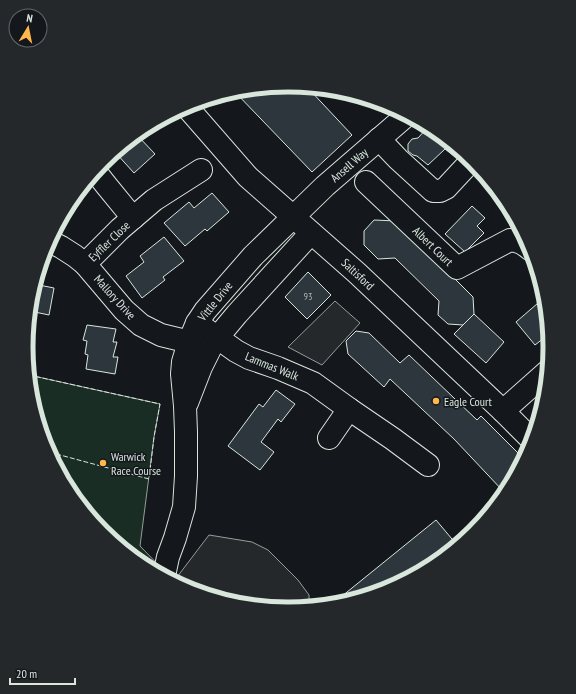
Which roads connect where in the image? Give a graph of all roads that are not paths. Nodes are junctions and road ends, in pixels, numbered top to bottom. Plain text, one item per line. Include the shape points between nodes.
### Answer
1 (190, 111) edge
2 (403, 119) edge
3 (379, 139) junction
4 (467, 166) edge
5 (201, 170) dead end
6 (100, 178) edge
7 (366, 182) dead end
8 (293, 217) junction
9 (133, 218) junction
10 (311, 233) junction
11 (521, 242) edge
12 (54, 244) edge
13 (85, 264) junction
14 (193, 332) junction
15 (214, 342) junction
16 (541, 377) edge
17 (185, 406) junction
18 (348, 409) junction
19 (503, 411) junction
20 (527, 435) edge
21 (329, 438) dead end
22 (428, 465) dead end
23 (166, 567) edge

1 - 8 street, Saltisford via 248,177
2 - 3 street, Ansell Way
3 - 4 street via 433,191 446,188
3 - 8 street, Ansell Way
5 - 9 street, Eyffler Close via 154,200
6 - 9 street, Eyffler Close
7 - 11 street, Albert Court via 457,268 510,240
8 - 10 street, Saltisford
8 - 14 street, Vittle Drive via 253,256 205,311
9 - 13 street, Eyffler Close
10 - 15 street, Vittle Drive
10 - 19 street, Saltisford
12 - 13 street, Mallory Drive
13 - 14 street, Mallory Drive via 124,310 142,326 161,335
14 - 15 street, Mallory Drive
14 - 17 street, Vittle Drive via 183,362
15 - 17 street, Vittle Drive
15 - 18 street, Lammas Walk via 313,383
16 - 19 street
17 - 23 street, Vittle Drive via 184,507
18 - 21 street
18 - 22 street, Lammas Walk
19 - 20 street, Saltisford

